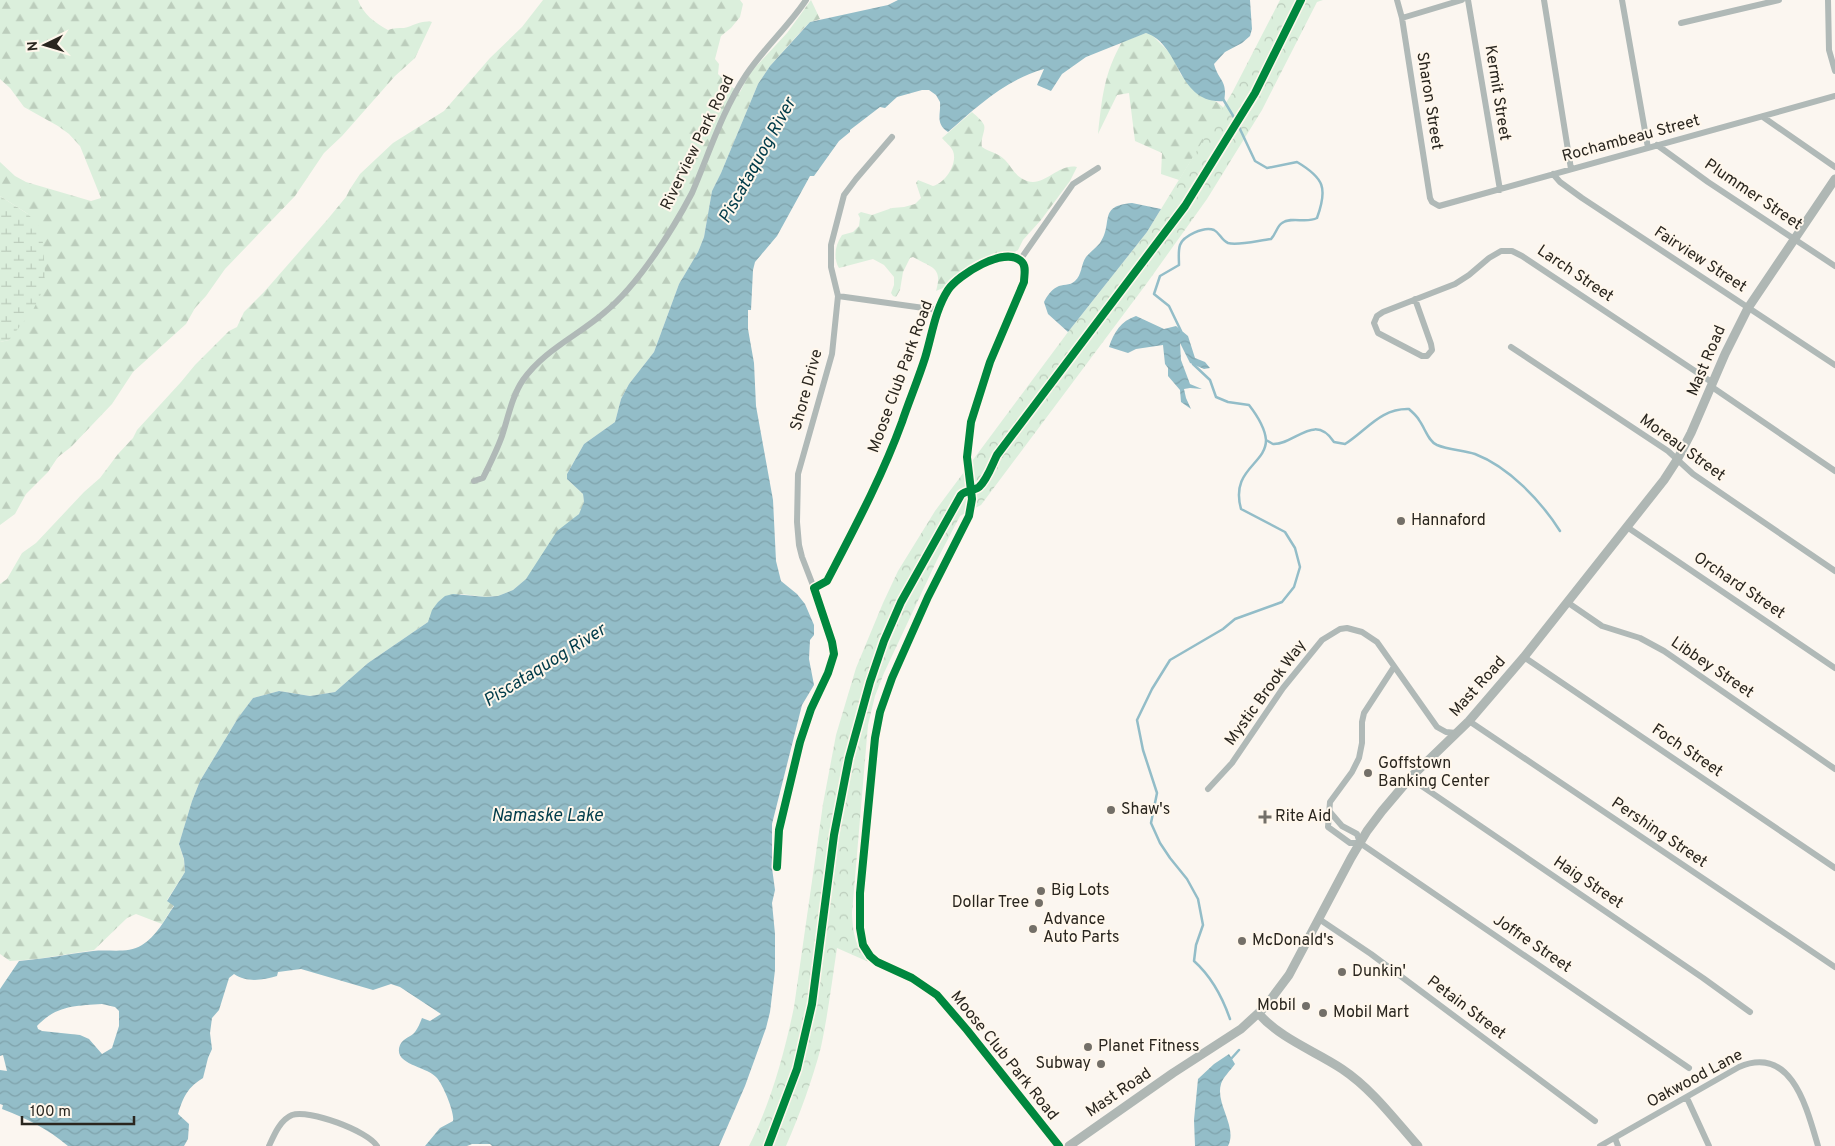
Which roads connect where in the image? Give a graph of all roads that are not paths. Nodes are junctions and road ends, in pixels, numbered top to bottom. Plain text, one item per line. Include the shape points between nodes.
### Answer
1 (806, 0) edge
2 (1398, 0) edge
3 (1462, 0) edge
4 (1468, 0) edge
5 (1544, 0) edge
6 (1622, 0) edge
7 (1779, 0) edge
8 (1828, 0) edge
9 (1402, 18) junction
10 (1681, 24) dead end
11 (1835, 71) edge
12 (1835, 96) edge
13 (1763, 117) junction
14 (892, 137) dead end
15 (1657, 145) junction
16 (1648, 148) junction
17 (1835, 167) edge
18 (1098, 168) dead end
19 (1571, 169) junction
20 (1553, 174) junction
21 (1835, 179) edge
22 (1500, 190) junction
23 (1435, 205) joint
24 (1793, 239) junction
25 (1020, 260) junction
26 (1835, 266) edge
27 (838, 296) junction
28 (1415, 299) junction
29 (1748, 308) junction
30 (938, 310) junction
31 (1511, 348) dead end
32 (1835, 364) edge
33 (1713, 385) junction
34 (1677, 460) junction
35 (1835, 471) edge
36 (474, 481) dead end
37 (1627, 526) junction
38 (1835, 571) edge
39 (814, 588) junction
40 (1567, 602) junction
41 (1524, 657) junction
42 (1394, 667) junction
43 (1835, 668) edge
44 (1469, 721) junction
45 (1456, 733) junction
46 (1835, 769) edge
47 (1410, 778) junction
48 (1208, 789) dead end
49 (1330, 812) junction
50 (1360, 843) junction
51 (777, 867) dead end
52 (1835, 868) edge
53 (1319, 919) junction
54 (1835, 967) edge
55 (1750, 1012) dead end
56 (1259, 1014) junction
57 (1689, 1068) dead end
58 (1687, 1098) junction
59 (1594, 1121) dead end
60 (1615, 1138) junction
61 (269, 1146) edge
62 (377, 1146) edge
63 (1059, 1146) edge
64 (1069, 1146) edge
65 (1418, 1146) edge
66 (1600, 1146) edge
67 (1618, 1146) edge
68 (1709, 1146) edge
69 (1818, 1146) edge

1 - 36 street, Riverview Park Road via 737,89 684,209 645,267 604,313 541,360 523,380 484,478
2 - 9 street, Sharon Street
3 - 9 street
4 - 22 street, Kermit Street
5 - 19 street
6 - 16 street
7 - 10 street
8 - 11 street via 1829,50
9 - 23 street, Sharon Street via 1430,198
12 - 13 street, Rochambeau Street
13 - 15 street, Rochambeau Street
13 - 17 street
14 - 27 street via 849,188 842,203 830,254
15 - 16 street, Rochambeau Street
15 - 24 street, Plummer Street
16 - 19 street, Rochambeau Street
18 - 25 street via 1074,184
19 - 20 street, Rochambeau Street
20 - 22 street, Rochambeau Street
20 - 29 street, Fairview Street via 1582,198
21 - 24 main road, Mast Road
22 - 23 street, Rochambeau Street via 1442,206
24 - 26 street, Plummer Street
24 - 29 main road, Mast Road
25 - 30 street, Moose Club Park Road via 1003,258 972,269 952,285
25 - 63 street, Moose Club Park Road via 1025,268 1024,282 990,362 971,422 967,457 972,499 968,516 928,597 880,712 860,894 860,928 870,956 938,996
27 - 30 street
27 - 39 street, Shore Drive via 829,370 798,474 799,545
28 - 28 street, Larch Street via 1379,314 1375,327 1381,335 1427,356 1432,350 1431,344
28 - 33 street, Larch Street via 1460,281 1495,254 1512,251
29 - 32 street, Fairview Street
29 - 33 main road, Mast Road
30 - 39 street, Moose Club Park Road via 888,459 827,581
31 - 34 street, Moreau Street
33 - 34 main road, Mast Road
33 - 35 street, Larch Street
34 - 37 main road, Mast Road
34 - 38 street, Moreau Street
37 - 40 main road, Mast Road
37 - 43 street, Orchard Street
39 - 51 street via 834,654 800,742 779,830
40 - 41 main road, Mast Road
40 - 46 street, Libbey Street via 1602,626 1657,647
41 - 44 main road, Mast Road
41 - 52 street, Foch Street
42 - 45 street, Mystic Brook Way via 1437,727
42 - 48 street, Mystic Brook Way via 1377,642 1362,632 1347,628 1327,635 1283,688 1232,763
42 - 49 street via 1364,712 1359,758 1330,802
44 - 45 main road, Mast Road
44 - 54 street, Pershing Street
45 - 47 main road, Mast Road
47 - 50 main road, Mast Road
47 - 55 street, Haig Street
49 - 50 street via 1342,826 1357,834
49 - 50 street via 1328,827 1350,843
50 - 53 main road, Mast Road
50 - 57 street, Joffre Street
53 - 56 main road, Mast Road via 1289,975
53 - 59 street, Petain Street
56 - 64 main road, Mast Road
56 - 65 main road via 1272,1027 1364,1086
58 - 60 street, Oakwood Lane
58 - 68 street
58 - 69 street, Oakwood Lane via 1747,1064 1756,1062 1773,1066 1788,1075 1798,1090
60 - 66 street, Oakwood Lane
60 - 67 street
61 - 62 street via 280,1125 296,1114 316,1117 356,1131 372,1139

